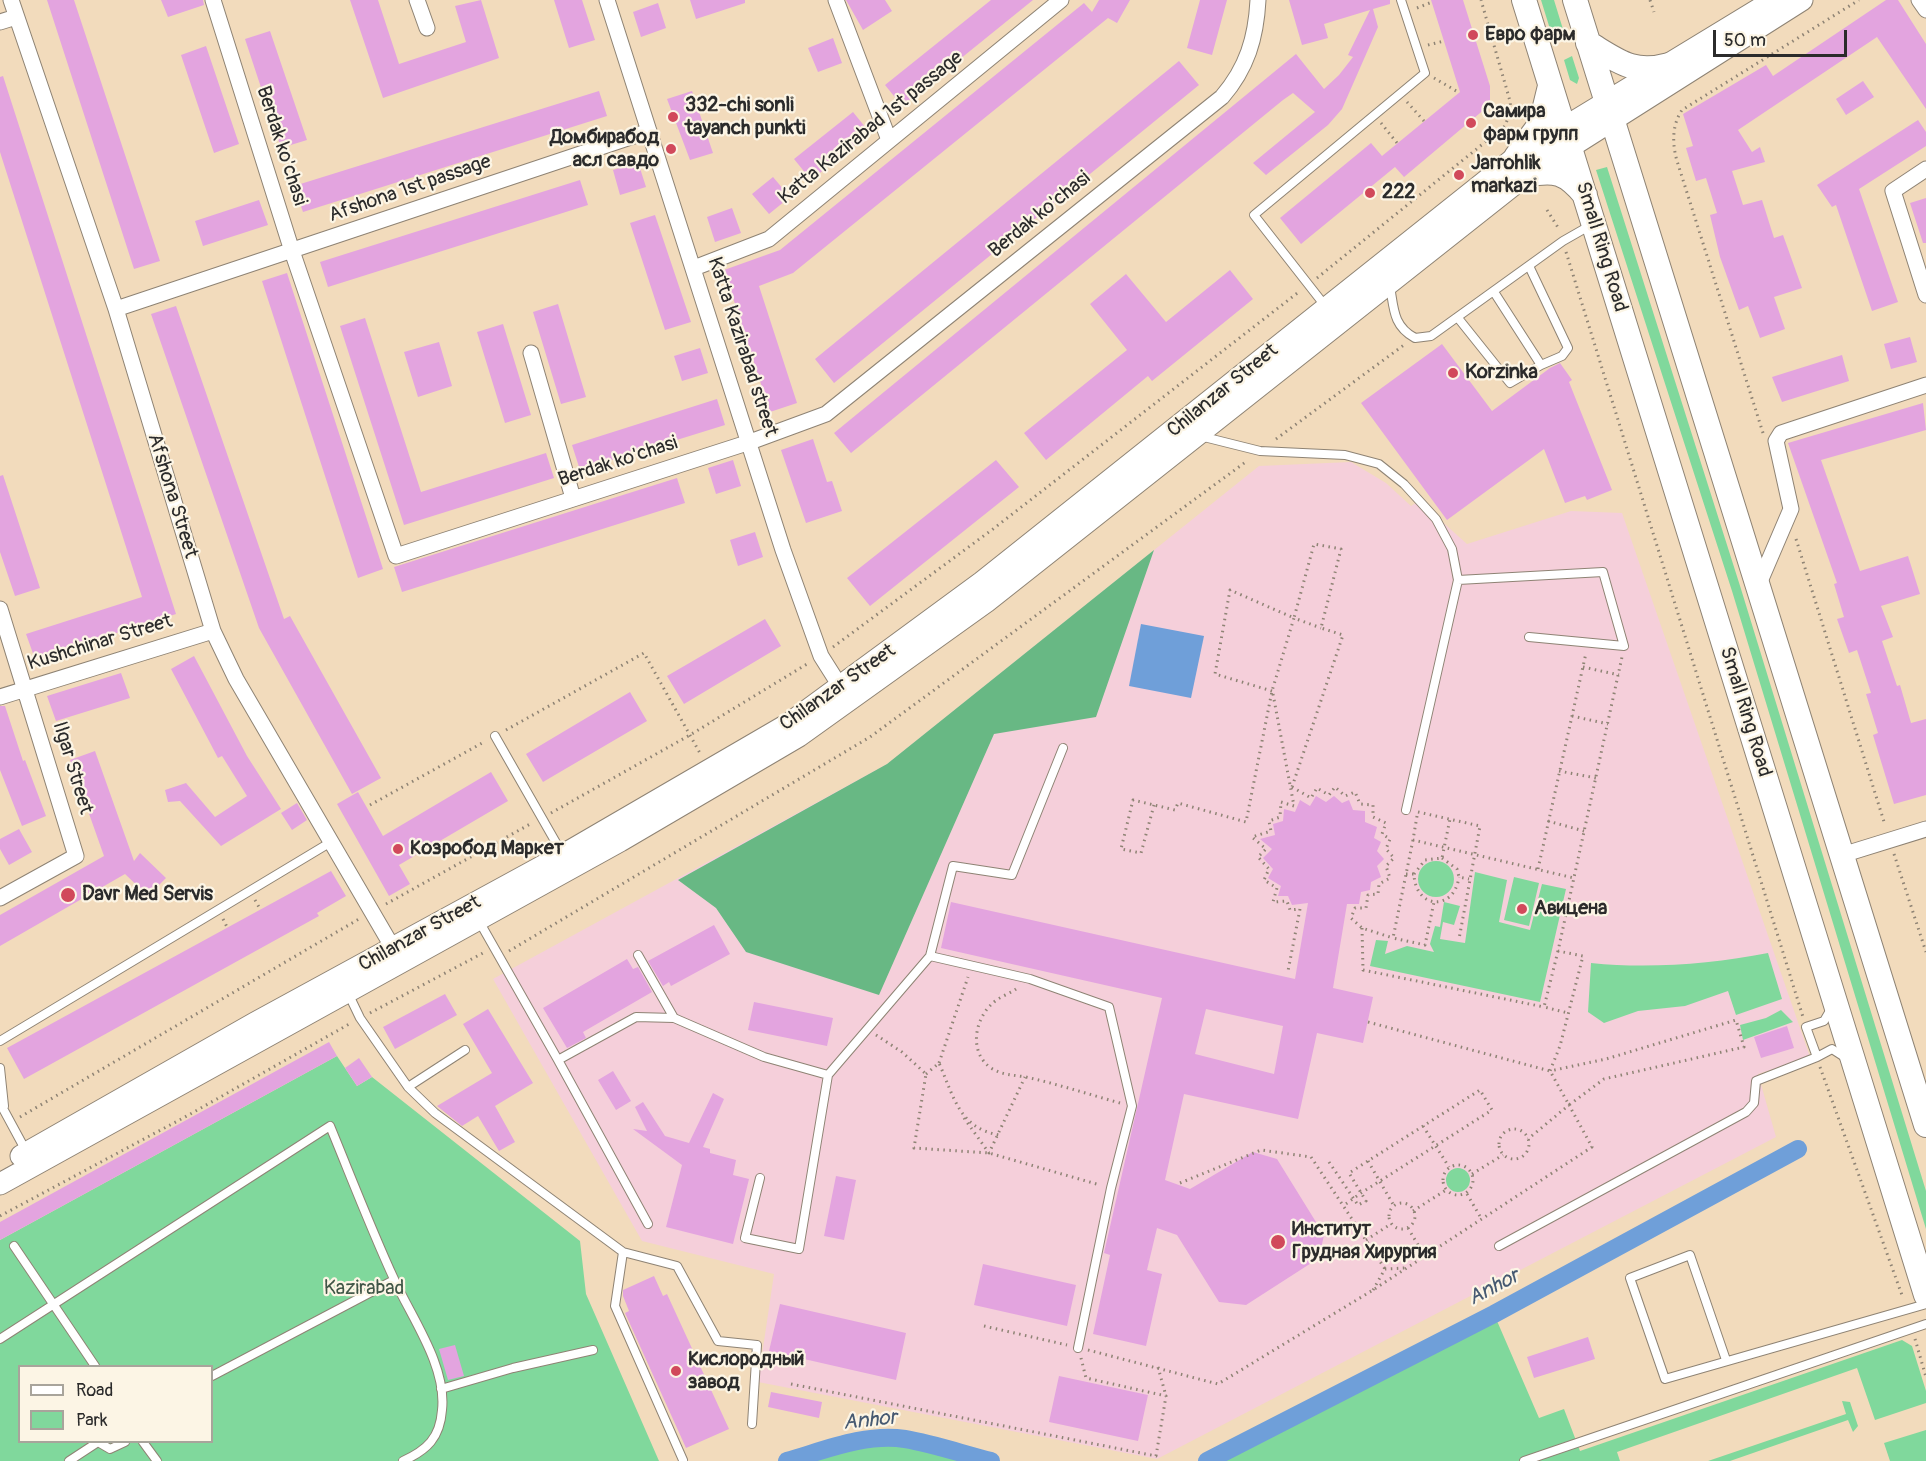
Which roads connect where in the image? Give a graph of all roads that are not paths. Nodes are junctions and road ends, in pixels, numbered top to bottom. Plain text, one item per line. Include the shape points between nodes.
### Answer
1 (10, 0) edge
2 (213, 0) edge
3 (417, 0) edge
4 (607, 0) edge
5 (836, 0) edge
6 (1062, 0) edge
7 (1258, 0) edge
8 (1401, 0) edge
9 (1524, 0) edge
10 (1575, 0) edge
11 (1774, 0) edge
12 (1802, 0) edge
13 (1919, 0) edge
14 (1926, 10) edge
15 (16, 17) junction
16 (0, 22) edge
17 (427, 28) dead end
18 (1588, 42) junction
19 (1669, 65) junction
20 (1550, 83) junction
21 (1610, 111) junction
22 (649, 131) junction
23 (1567, 138) junction
24 (889, 140) junction
25 (1521, 166) junction
26 (1926, 169) edge
27 (1585, 195) junction
28 (1594, 224) junction
29 (292, 251) junction
30 (1529, 266) junction
31 (694, 268) junction
32 (1389, 284) junction
33 (1494, 292) junction
34 (1926, 295) edge
35 (1327, 308) junction
36 (116, 309) junction
37 (1458, 318) junction
38 (531, 353) dead end
39 (1541, 365) junction
40 (1926, 385) edge
41 (1198, 435) junction
42 (750, 442) junction
43 (573, 498) junction
44 (1458, 580) junction
45 (1758, 586) junction
46 (0, 609) edge
47 (213, 630) junction
48 (1529, 637) dead end
49 (26, 688) junction
50 (845, 694) junction
51 (0, 696) edge
52 (495, 736) road end
53 (1063, 748) dead end
54 (1406, 810) dead end
55 (1926, 829) edge
56 (331, 842) junction
57 (563, 855) junction
58 (1842, 855) junction
59 (0, 898) edge
60 (478, 920) junction
61 (397, 955) junction
62 (638, 955) dead end
63 (930, 956) junction
64 (348, 991) junction
65 (1835, 1003) junction
66 (674, 1018) junction
67 (0, 1041) edge
68 (465, 1050) dead end
69 (1816, 1057) junction
70 (558, 1060) junction
71 (1854, 1064) junction
72 (0, 1068) edge
73 (828, 1075) junction
74 (408, 1088) junction
75 (2, 1106) edge
76 (1926, 1125) edge
77 (31, 1160) junction
78 (0, 1168) edge
79 (760, 1179) dead end
80 (0, 1184) edge
81 (648, 1224) dead end
82 (14, 1246) dead end
83 (1499, 1246) dead end
84 (623, 1252) junction
85 (394, 1280) junction
86 (1926, 1295) edge
87 (53, 1304) junction
88 (1926, 1304) edge
89 (1926, 1324) edge
90 (0, 1339) edge
91 (1078, 1348) road end
92 (593, 1350) dead end
93 (1726, 1360) junction
94 (94, 1365) edge
95 (213, 1375) edge
96 (441, 1389) junction
97 (752, 1424) dead end
98 (96, 1443) edge
99 (100, 1443) edge
100 (124, 1443) edge
101 (144, 1443) edge
102 (683, 1460) edge
103 (69, 1461) edge
104 (158, 1461) edge
105 (403, 1461) edge
106 (1524, 1461) edge

1 - 15 street, Afshona Street
2 - 29 street, Berdak ko'chasi
3 - 17 street
4 - 22 street, Katta Kazirabad street
5 - 24 street
6 - 24 street, Katta Kazirabad 1st passage
7 - 42 street, Berdak ko'chasi via 1247,61 1222,97 826,414
8 - 35 lane via 1425,73 1254,215
9 - 20 highway
10 - 18 highway
11 - 19 main road
12 - 21 main road via 1715,55
13 - 14 street
15 - 16 street
15 - 36 street, Afshona Street
18 - 19 highway via 1634,68
18 - 21 highway
19 - 21 main road
20 - 23 highway, Small Ring Road
20 - 25 highway via 1541,123
21 - 23 main road, Chilanzar Street
21 - 45 highway
22 - 29 street, Afshona 1st passage
22 - 31 street, Katta Kazirabad street
23 - 25 main road, Chilanzar Street
23 - 27 highway, Small Ring Road
24 - 31 street, Katta Kazirabad 1st passage via 769,238
25 - 27 highway via 1562,174
25 - 32 main road, Chilanzar Street
25 - 35 main road, Chilanzar Street
26 - 34 street via 1893,191
27 - 28 highway, Small Ring Road
28 - 30 lane
28 - 65 highway, Small Ring Road
29 - 36 street, Afshona 1st passage
29 - 43 street, Berdak ko'chasi via 396,556
30 - 33 lane
30 - 39 lane via 1568,348 1562,356
31 - 42 street, Katta Kazirabad street
32 - 37 lane via 1396,322 1414,338 1431,336
32 - 41 main road, Chilanzar Street
33 - 37 lane
33 - 39 lane
35 - 50 main road, Chilanzar Street
36 - 47 street, Afshona Street
37 - 39 lane via 1507,382 1515,382
38 - 43 street
40 - 45 street via 1780,433 1776,441 1791,509
41 - 44 lane via 1260,451 1346,455 1379,464 1436,519 1452,549
41 - 50 main road, Chilanzar Street via 986,602
42 - 43 street, Berdak ko'chasi
42 - 50 street, Katta Kazirabad street via 820,656
44 - 48 lane via 1603,572 1624,646
44 - 54 lane
45 - 58 highway
46 - 49 street, Ilgar Street
47 - 49 street, Kushchinar Street
47 - 56 street, Afshona Street via 236,679
49 - 51 street, Kushchinar Street
49 - 59 street, Ilgar Street via 76,856
50 - 57 main road, Chilanzar Street
50 - 60 main road, Chilanzar Street via 799,736
52 - 57 lane
53 - 63 lane via 1012,875 953,866
55 - 58 street
56 - 61 street, Afshona Street
56 - 67 lane
57 - 61 main road, Chilanzar Street
58 - 76 highway
60 - 61 main road, Chilanzar Street
60 - 70 lane
61 - 64 main road, Chilanzar Street
61 - 77 main road, Chilanzar Street
62 - 66 lane
63 - 73 lane
63 - 91 lane via 1030,979 1109,1007 1132,1106
64 - 74 lane via 360,1018
64 - 77 main road, Chilanzar Street
65 - 69 lane via 1824,1021 1806,1027
65 - 71 highway, Small Ring Road
66 - 70 lane via 636,1017
66 - 73 lane via 764,1057
68 - 74 lane
69 - 71 lane via 1832,1048
69 - 83 lane via 1756,1081 1754,1103 1746,1112
70 - 81 lane
71 - 86 highway, Small Ring Road
72 - 75 lane
73 - 79 lane via 799,1249 745,1238
74 - 84 lane via 435,1113
75 - 77 lane
77 - 78 main road, Chilanzar Street
77 - 80 main road, Chilanzar Street
82 - 87 lane
84 - 97 lane via 677,1266 718,1341 757,1345
84 - 102 lane via 615,1306
85 - 87 lane via 330,1126
85 - 95 lane
85 - 96 lane via 428,1342
87 - 90 lane
87 - 94 lane
88 - 93 lane
89 - 106 lane
92 - 96 lane
93 - 93 lane via 1690,1255 1630,1278 1665,1379
96 - 105 lane via 442,1409 434,1439 426,1449
98 - 103 lane
99 - 100 lane via 110,1449
101 - 104 lane

